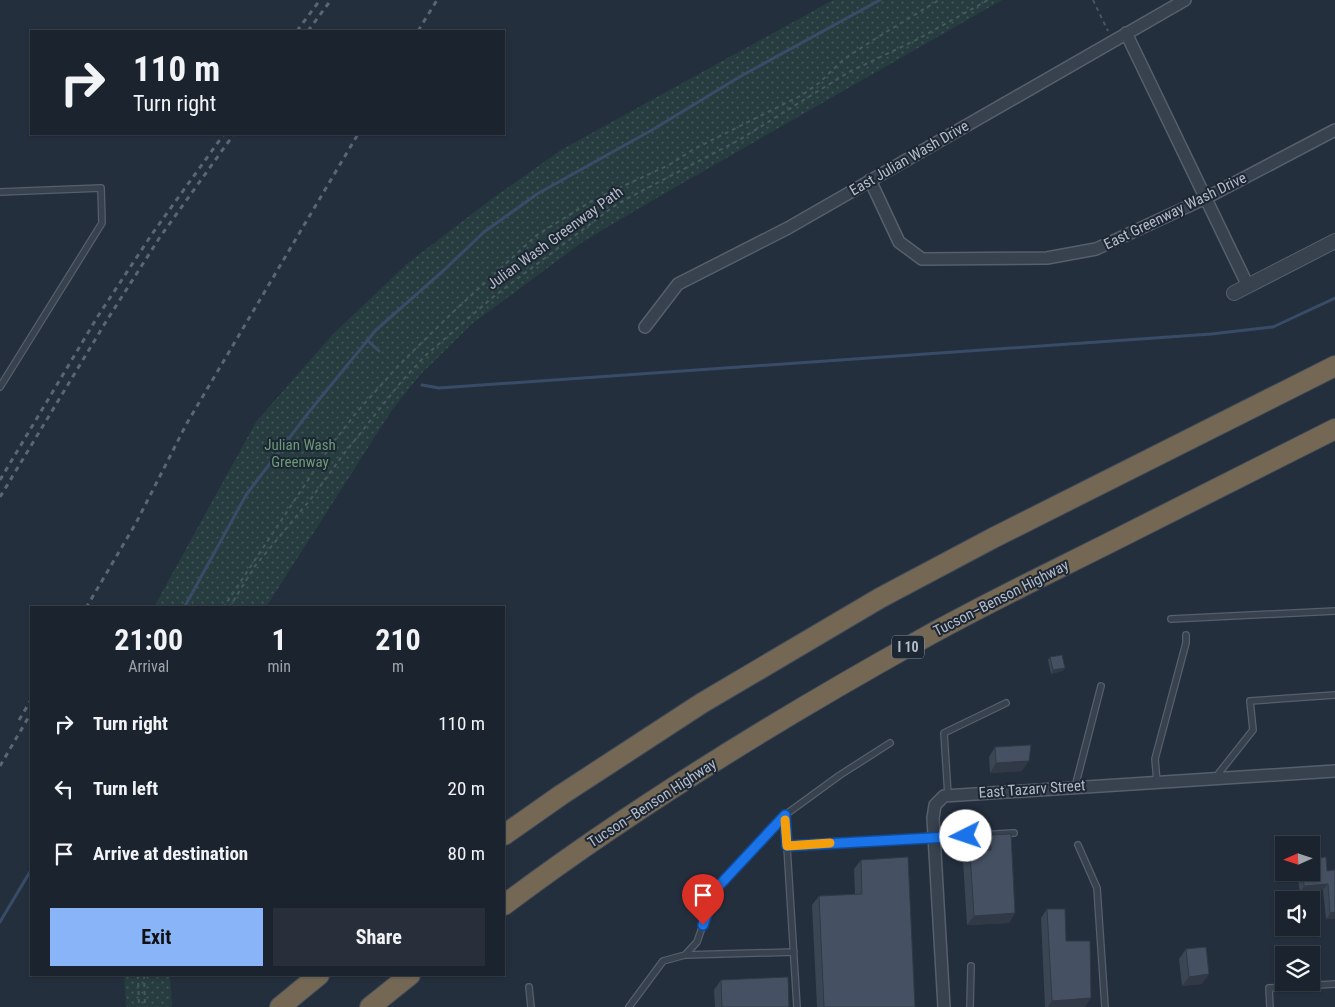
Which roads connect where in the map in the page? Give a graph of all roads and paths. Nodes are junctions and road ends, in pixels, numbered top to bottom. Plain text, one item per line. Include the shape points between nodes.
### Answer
1 (939, 0) edge
2 (988, 0) edge
3 (1093, 0) edge
4 (1185, 0) edge
5 (1126, 32) junction
6 (1112, 40) junction
7 (1335, 130) edge
8 (870, 180) junction
9 (0, 192) edge
10 (1206, 198) junction
11 (1335, 241) edge
12 (1248, 286) junction
13 (1234, 293) dead end
14 (645, 327) dead end
15 (1335, 366) edge
16 (0, 387) edge
17 (1335, 430) edge
18 (224, 606) edge
19 (230, 606) edge
20 (1335, 611) edge
21 (1171, 619) dead end
22 (1186, 635) dead end
23 (1101, 686) dead end
24 (1335, 695) edge
25 (1006, 703) dead end
26 (890, 742) dead end
27 (1335, 771) edge
28 (1220, 778) junction
29 (1157, 782) junction
30 (1075, 787) junction
31 (948, 795) junction
32 (785, 815) junction
33 (1014, 833) dead end
34 (505, 834) edge
35 (934, 838) junction
36 (1078, 845) dead end
37 (787, 846) junction
38 (505, 904) edge
39 (794, 952) junction
40 (685, 955) junction
41 (970, 966) dead end
42 (138, 976) edge
43 (144, 976) edge
44 (318, 976) edge
45 (409, 976) edge
46 (1335, 984) edge
47 (529, 987) dead end
48 (139, 1007) edge
49 (146, 1007) edge
50 (280, 1007) edge
51 (370, 1007) edge
52 (531, 1007) edge
53 (629, 1007) edge
54 (797, 1007) edge
55 (944, 1007) edge
56 (970, 1007) edge
57 (1105, 1007) edge
58 (1270, 1007) edge

1 - 18 path, Julian Wash Greenway Path via 844,59 802,95 694,149 669,165 595,199 537,235 406,357 356,413
2 - 19 path, Julian Wash Greenway Path via 849,72 738,140 617,204 493,297 426,355 401,382 255,566
3 - 6 path
4 - 5 street, East Julian Wash Drive
5 - 6 street, East Julian Wash Drive
5 - 10 street
6 - 8 street, East Julian Wash Drive
7 - 10 street, East Greenway Wash Drive
8 - 10 street, East Greenway Wash Drive via 899,242 922,259 1046,258 1096,250
8 - 14 street, East Julian Wash Drive via 788,228 678,284
9 - 16 lane via 101,188 102,223
10 - 12 street
11 - 12 street
12 - 13 street
15 - 34 highway via 880,598 702,703
17 - 38 highway, Tucson–Benson Highway / I 10 via 922,639 701,770
20 - 21 lane
22 - 29 lane via 1155,759
23 - 30 lane
24 - 28 lane via 1250,701 1253,730 1219,773
25 - 31 lane via 944,733
26 - 32 lane
27 - 28 street, East Tazarv Street
28 - 29 street, East Tazarv Street
29 - 30 street, East Tazarv Street
30 - 31 street, East Tazarv Street
31 - 35 street via 935,804
32 - 37 lane
32 - 40 lane via 715,890 697,942
33 - 35 lane
35 - 37 lane
35 - 55 street
36 - 57 lane via 1097,888
37 - 39 lane
39 - 40 lane
39 - 54 lane
40 - 53 lane via 663,961
41 - 56 lane
42 - 48 path
43 - 49 path
44 - 50 highway
45 - 51 highway
46 - 58 lane via 1269,988
47 - 52 lane

